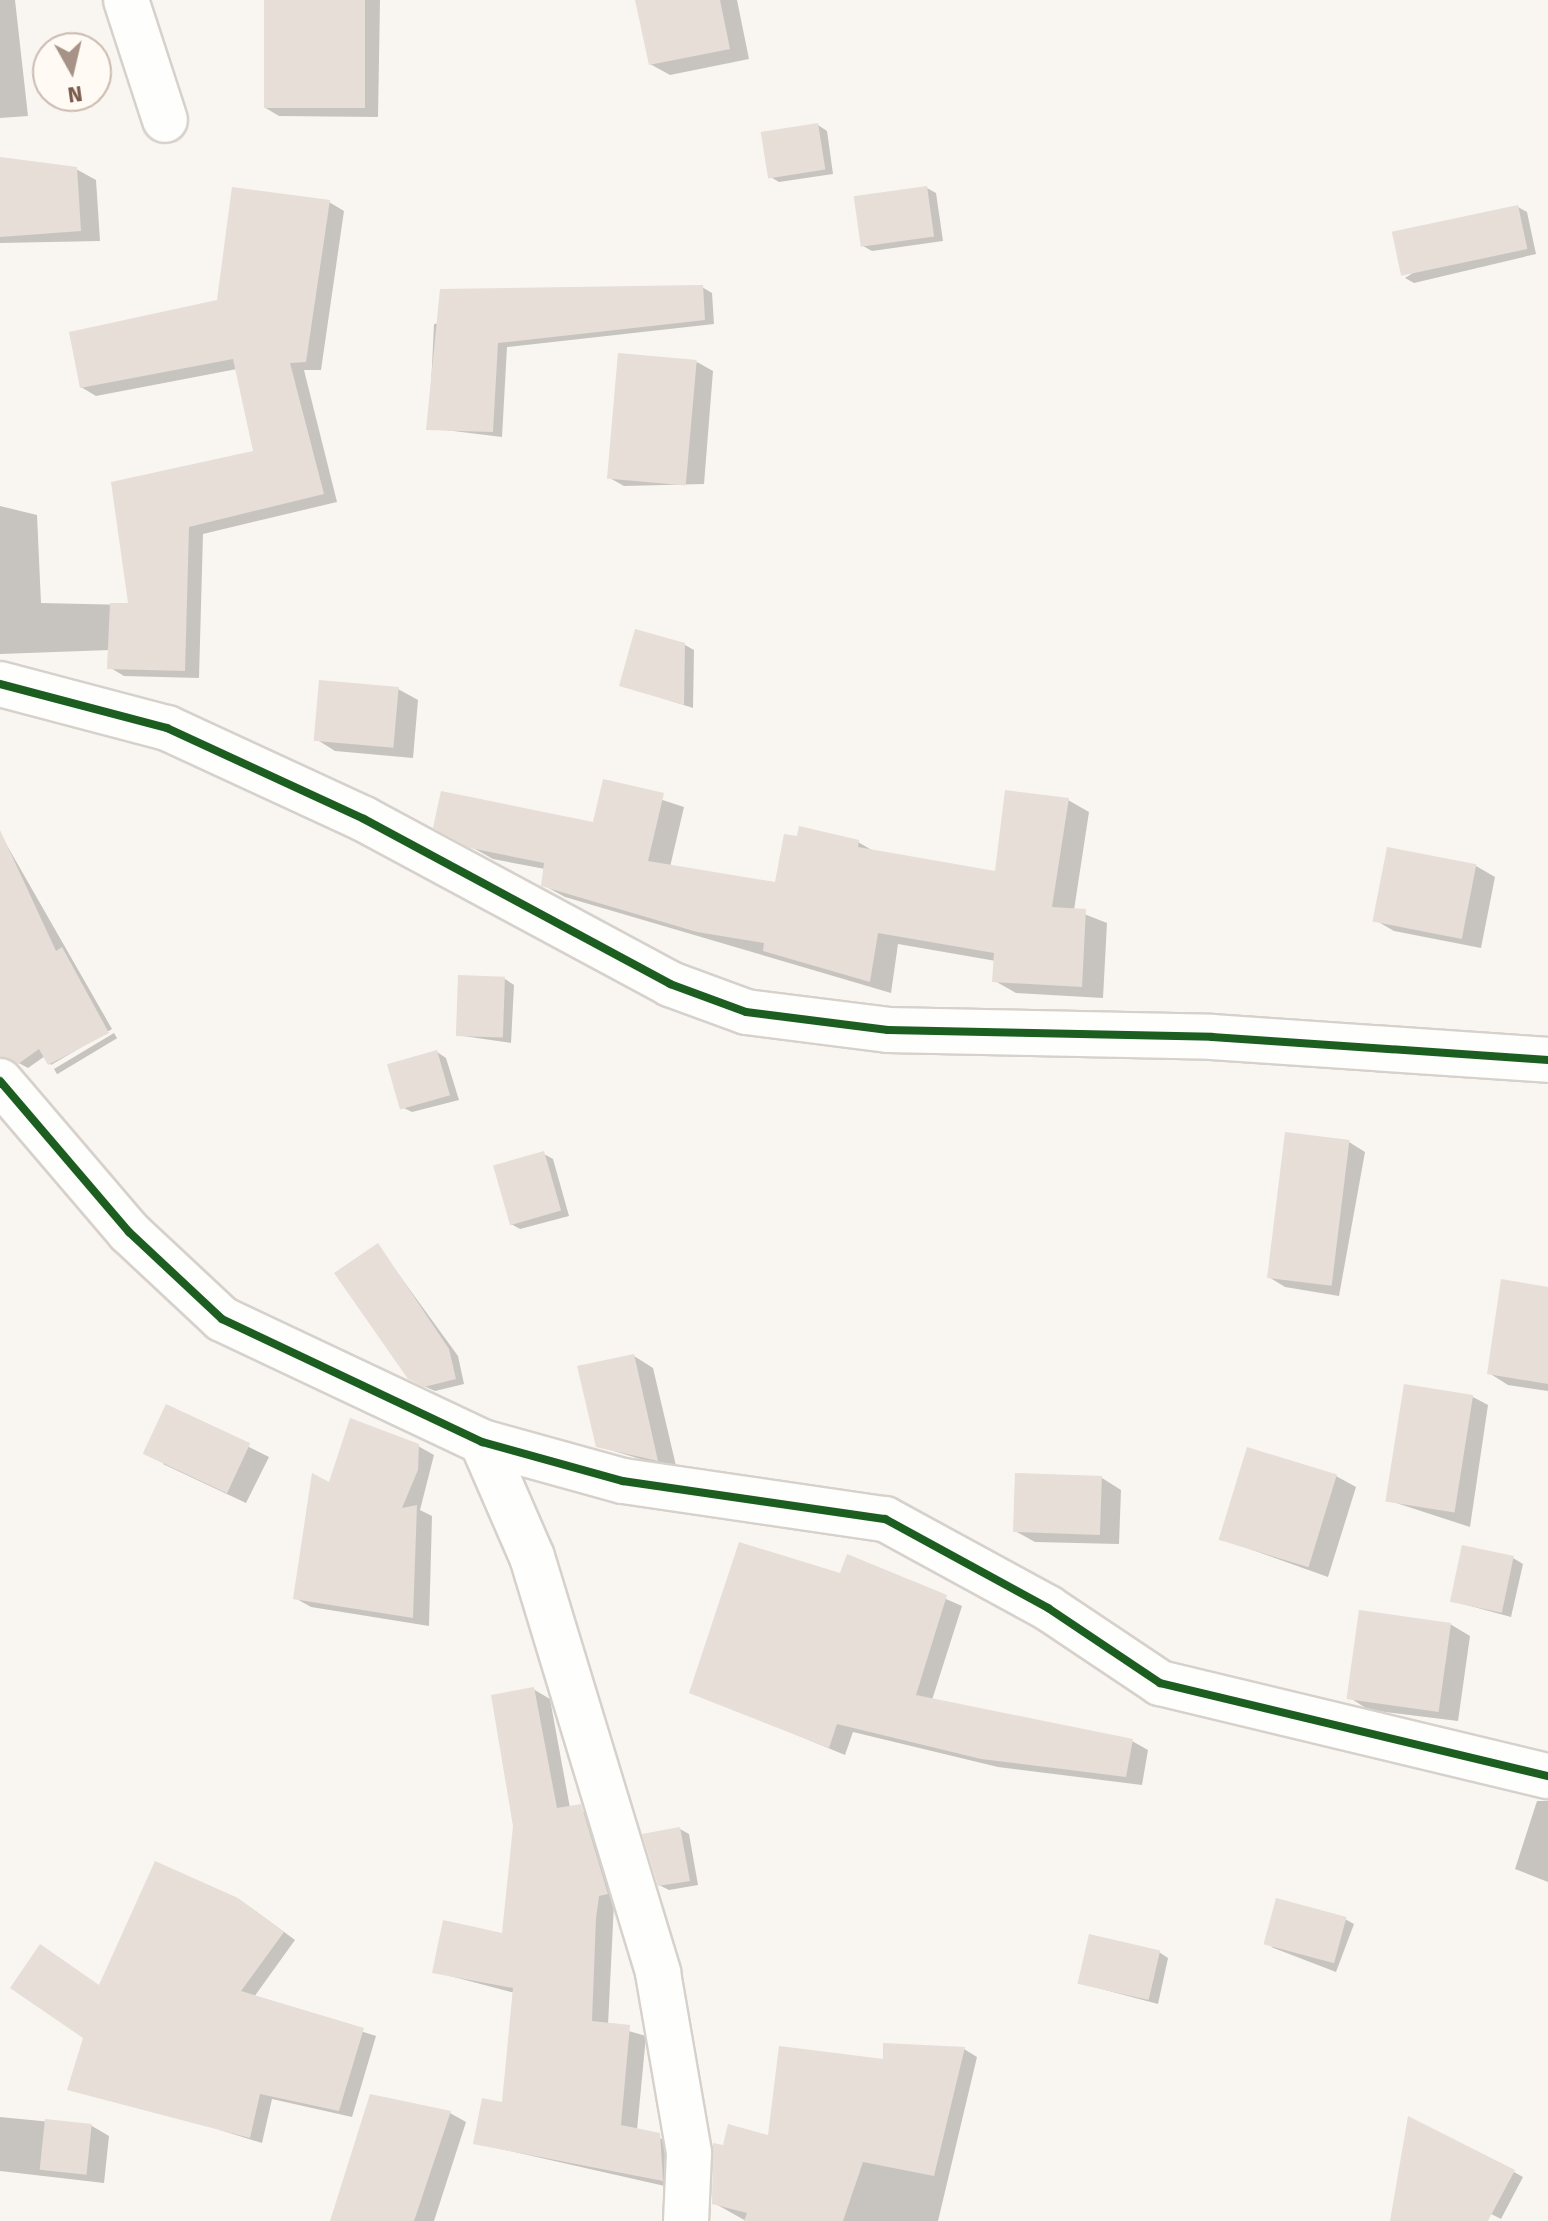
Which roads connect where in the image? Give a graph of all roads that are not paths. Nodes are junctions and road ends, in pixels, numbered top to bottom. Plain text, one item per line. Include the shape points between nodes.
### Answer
1 (126, 0) edge
2 (165, 120) dead end
3 (0, 684) edge
4 (1548, 1060) edge
5 (0, 1081) edge
6 (482, 1442) junction
7 (1548, 1776) edge
8 (686, 2221) edge

1 - 2 street
3 - 4 street via 167,728 364,819 670,984 746,1012 888,1030 1212,1037
5 - 6 street via 129,1232 222,1319
6 - 7 street via 623,1481 885,1519 1048,1608 1160,1683
6 - 8 street via 532,1557 658,1973 689,2153

